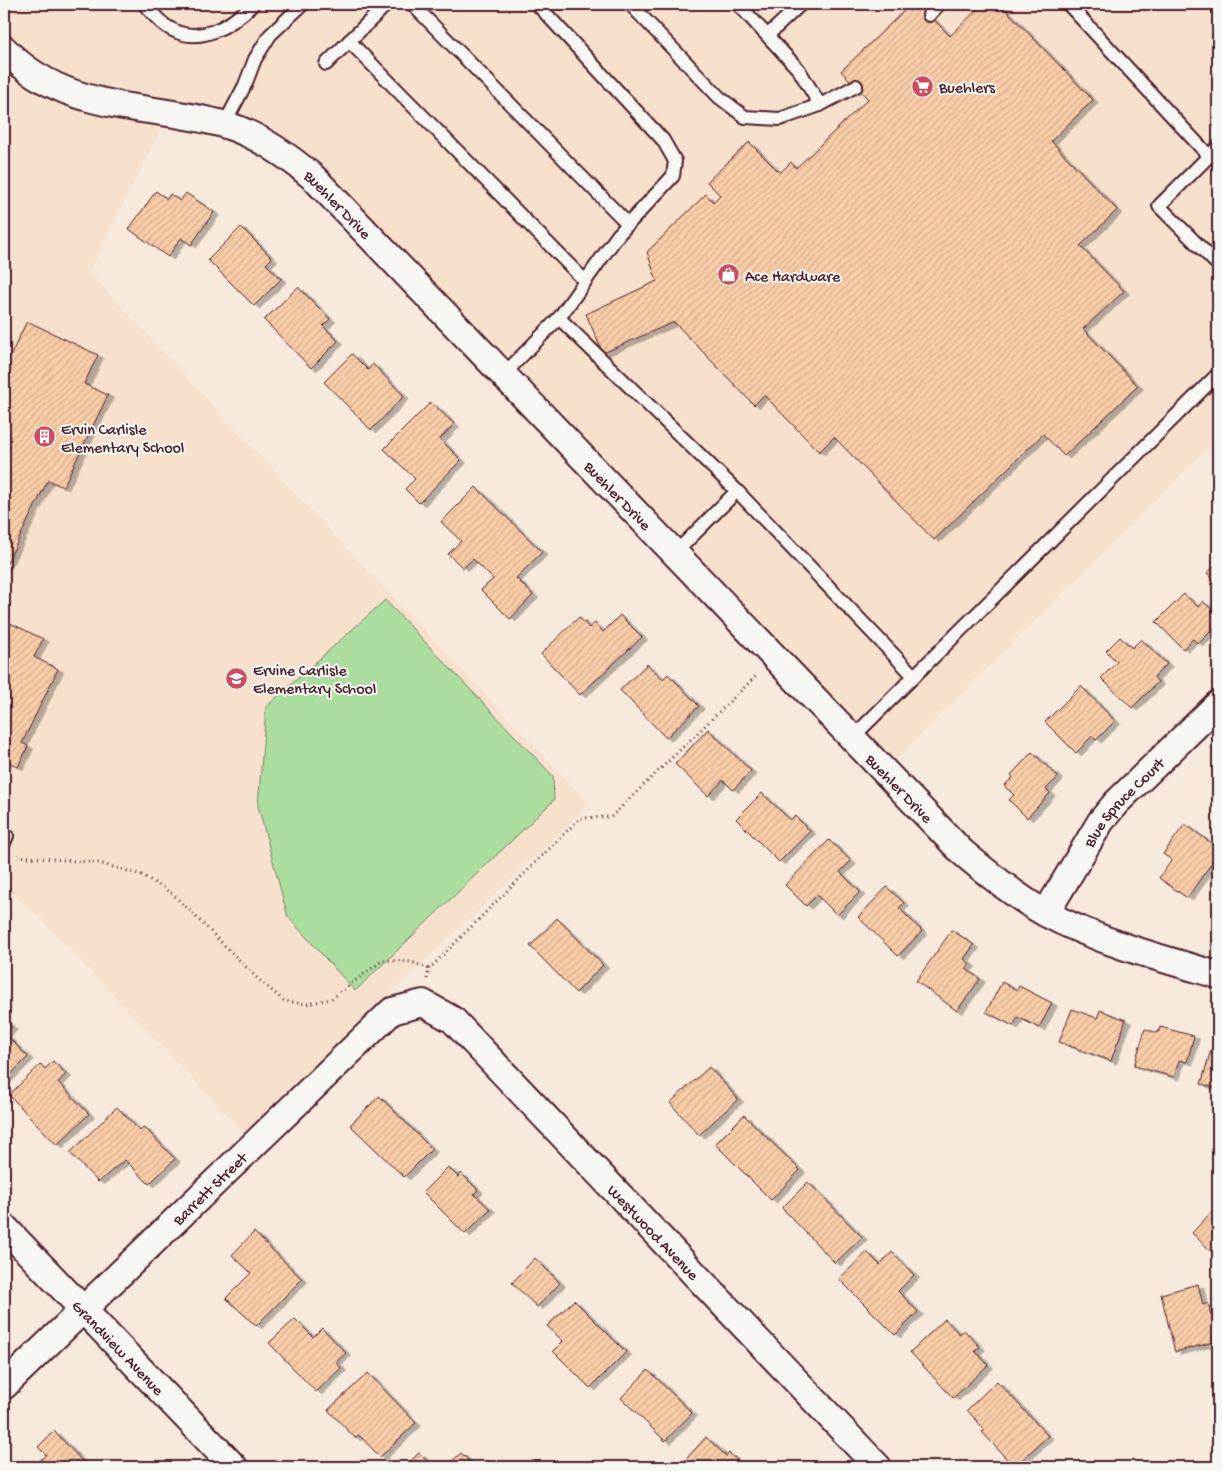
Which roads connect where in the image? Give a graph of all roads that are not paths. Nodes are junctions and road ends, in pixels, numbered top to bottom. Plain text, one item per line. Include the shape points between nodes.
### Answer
1 (144, 4) edge
2 (253, 4) edge
3 (304, 4) edge
4 (387, 4) edge
5 (412, 4) edge
6 (537, 4) edge
7 (630, 4) edge
8 (738, 4) edge
9 (801, 4) edge
10 (939, 4) edge
11 (1068, 4) edge
12 (929, 15) dead end
13 (768, 35) junction
14 (349, 41) junction
15 (4, 49) edge
16 (326, 64) dead end
17 (856, 86) dead end
18 (820, 105) junction
19 (224, 125) junction
20 (1214, 152) edge
21 (628, 224) junction
22 (1218, 265) edge
23 (586, 281) junction
24 (559, 318) junction
25 (1218, 374) edge
26 (503, 375) junction
27 (737, 492) junction
28 (674, 554) junction
29 (914, 676) junction
30 (1218, 704) edge
31 (852, 739) junction
32 (1046, 914) junction
33 (1218, 975) edge
34 (422, 1003) joint
35 (4, 1227) edge
36 (84, 1309) junction
37 (4, 1386) edge
38 (234, 1467) edge
39 (878, 1467) edge

1 - 2 lane via 166,27 190,36 218,31
3 - 19 lane via 270,36 255,59
4 - 14 lane
5 - 21 lane
6 - 21 lane via 663,140 675,160 674,176
7 - 18 lane via 719,97 745,117 780,119
8 - 13 lane
9 - 13 lane
10 - 12 lane
11 - 20 lane
13 - 18 lane via 798,70
14 - 16 lane
14 - 23 lane
15 - 19 street, Buehler Drive via 31,71 85,98
17 - 18 lane
19 - 26 street, Buehler Drive via 262,140 314,178
20 - 22 lane via 1159,206
21 - 23 lane
23 - 24 lane
24 - 26 lane
24 - 27 lane
25 - 29 lane
26 - 28 street, Buehler Drive
27 - 28 lane
27 - 29 lane
28 - 31 street, Buehler Drive
29 - 31 lane
30 - 32 street, Blue Spruce Court via 1116,803
31 - 32 street, Buehler Drive via 962,852 997,881
32 - 33 street, Buehler Drive via 1150,956
34 - 36 street, Barrett Street via 392,1011
34 - 39 street, Westwood Avenue via 453,1020
35 - 36 street, Grandview Avenue
36 - 37 street, Barrett Street
36 - 38 street, Grandview Avenue

